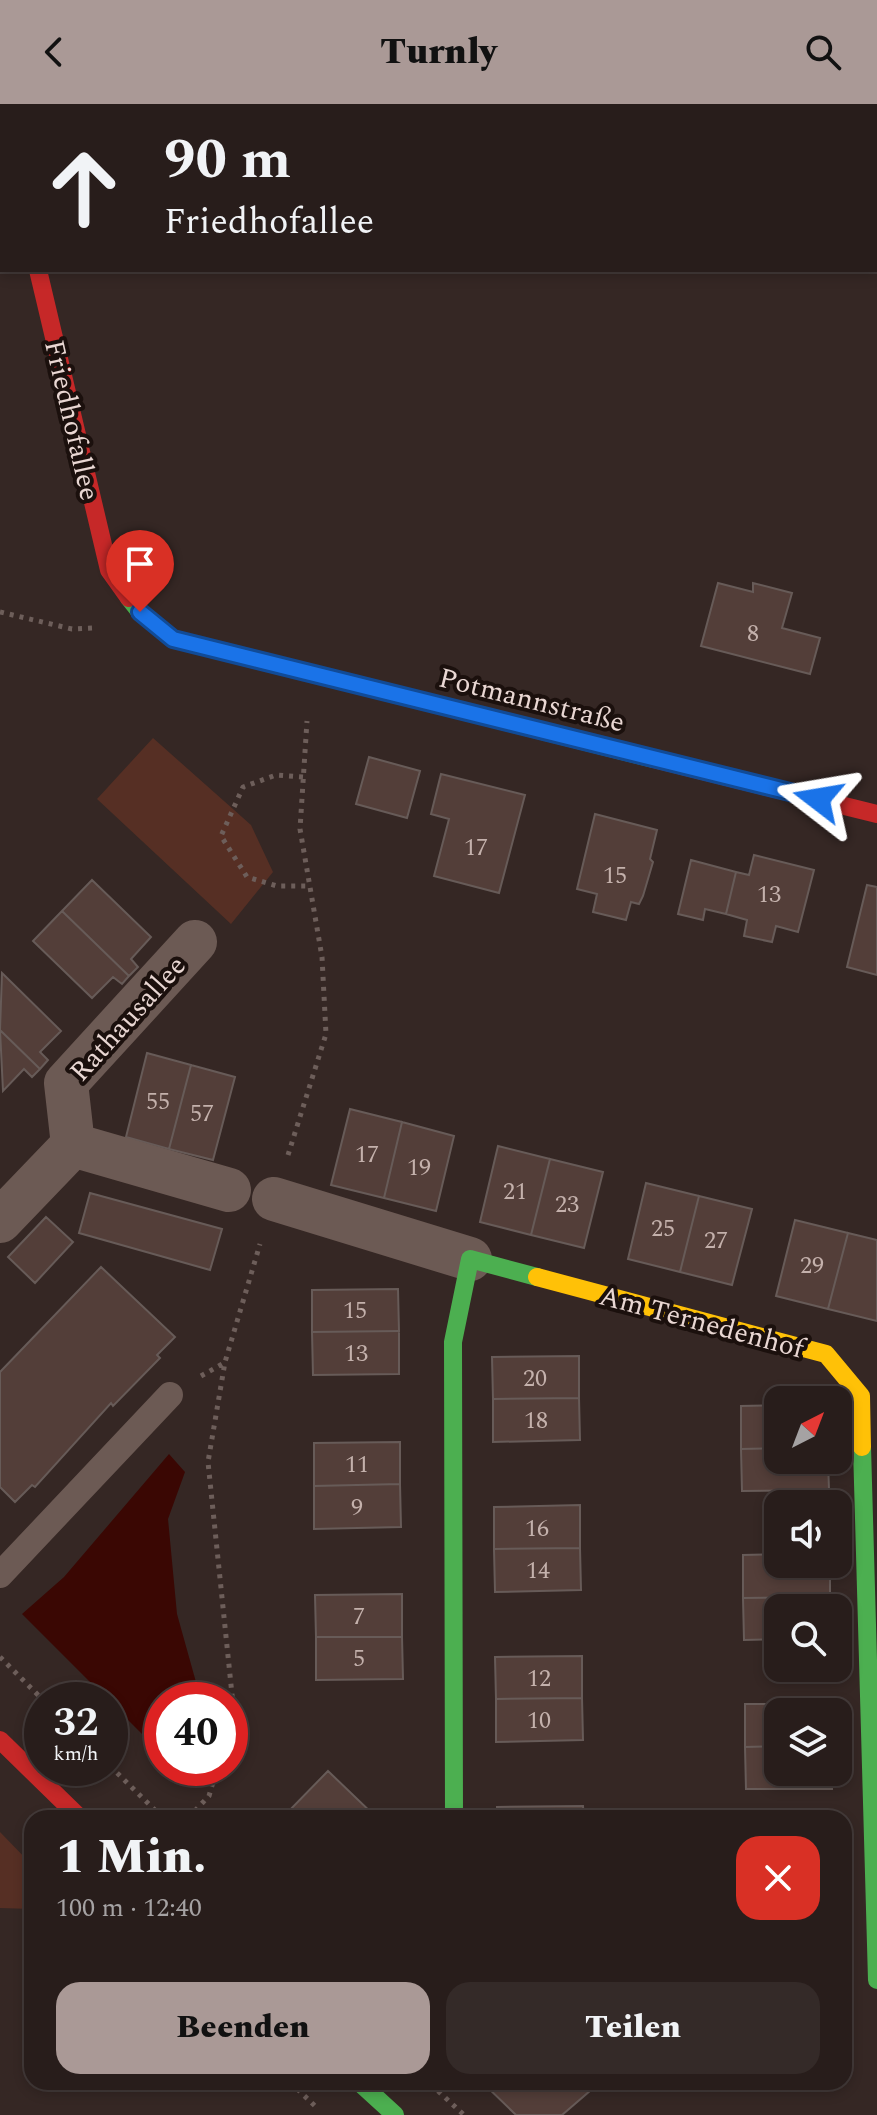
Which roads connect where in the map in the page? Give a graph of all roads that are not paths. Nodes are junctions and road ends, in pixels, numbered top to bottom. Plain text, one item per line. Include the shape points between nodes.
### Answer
1 (38, 272) edge
2 (173, 639) joint
3 (877, 814) edge
4 (195, 942) dead end
5 (73, 1145) junction
6 (229, 1190) dead end
7 (274, 1199) dead end
8 (0, 1221) edge
9 (470, 1259) junction
10 (170, 1395) dead end
11 (0, 1575) edge
12 (0, 1740) edge
13 (72, 1810) edge
14 (454, 1810) edge
15 (877, 1980) edge
16 (368, 2090) edge
17 (395, 2115) edge

1 - 2 street, Friedhofallee via 109,570 140,612
2 - 3 street, Potmannstraße
4 - 5 street, Rathausallee via 66,1083
5 - 6 street
5 - 8 street
7 - 9 street, Am Ternedenhof
9 - 14 street via 453,1342
9 - 15 street, Am Ternedenhof via 826,1354 861,1396
10 - 11 lane
12 - 13 street
16 - 17 street

